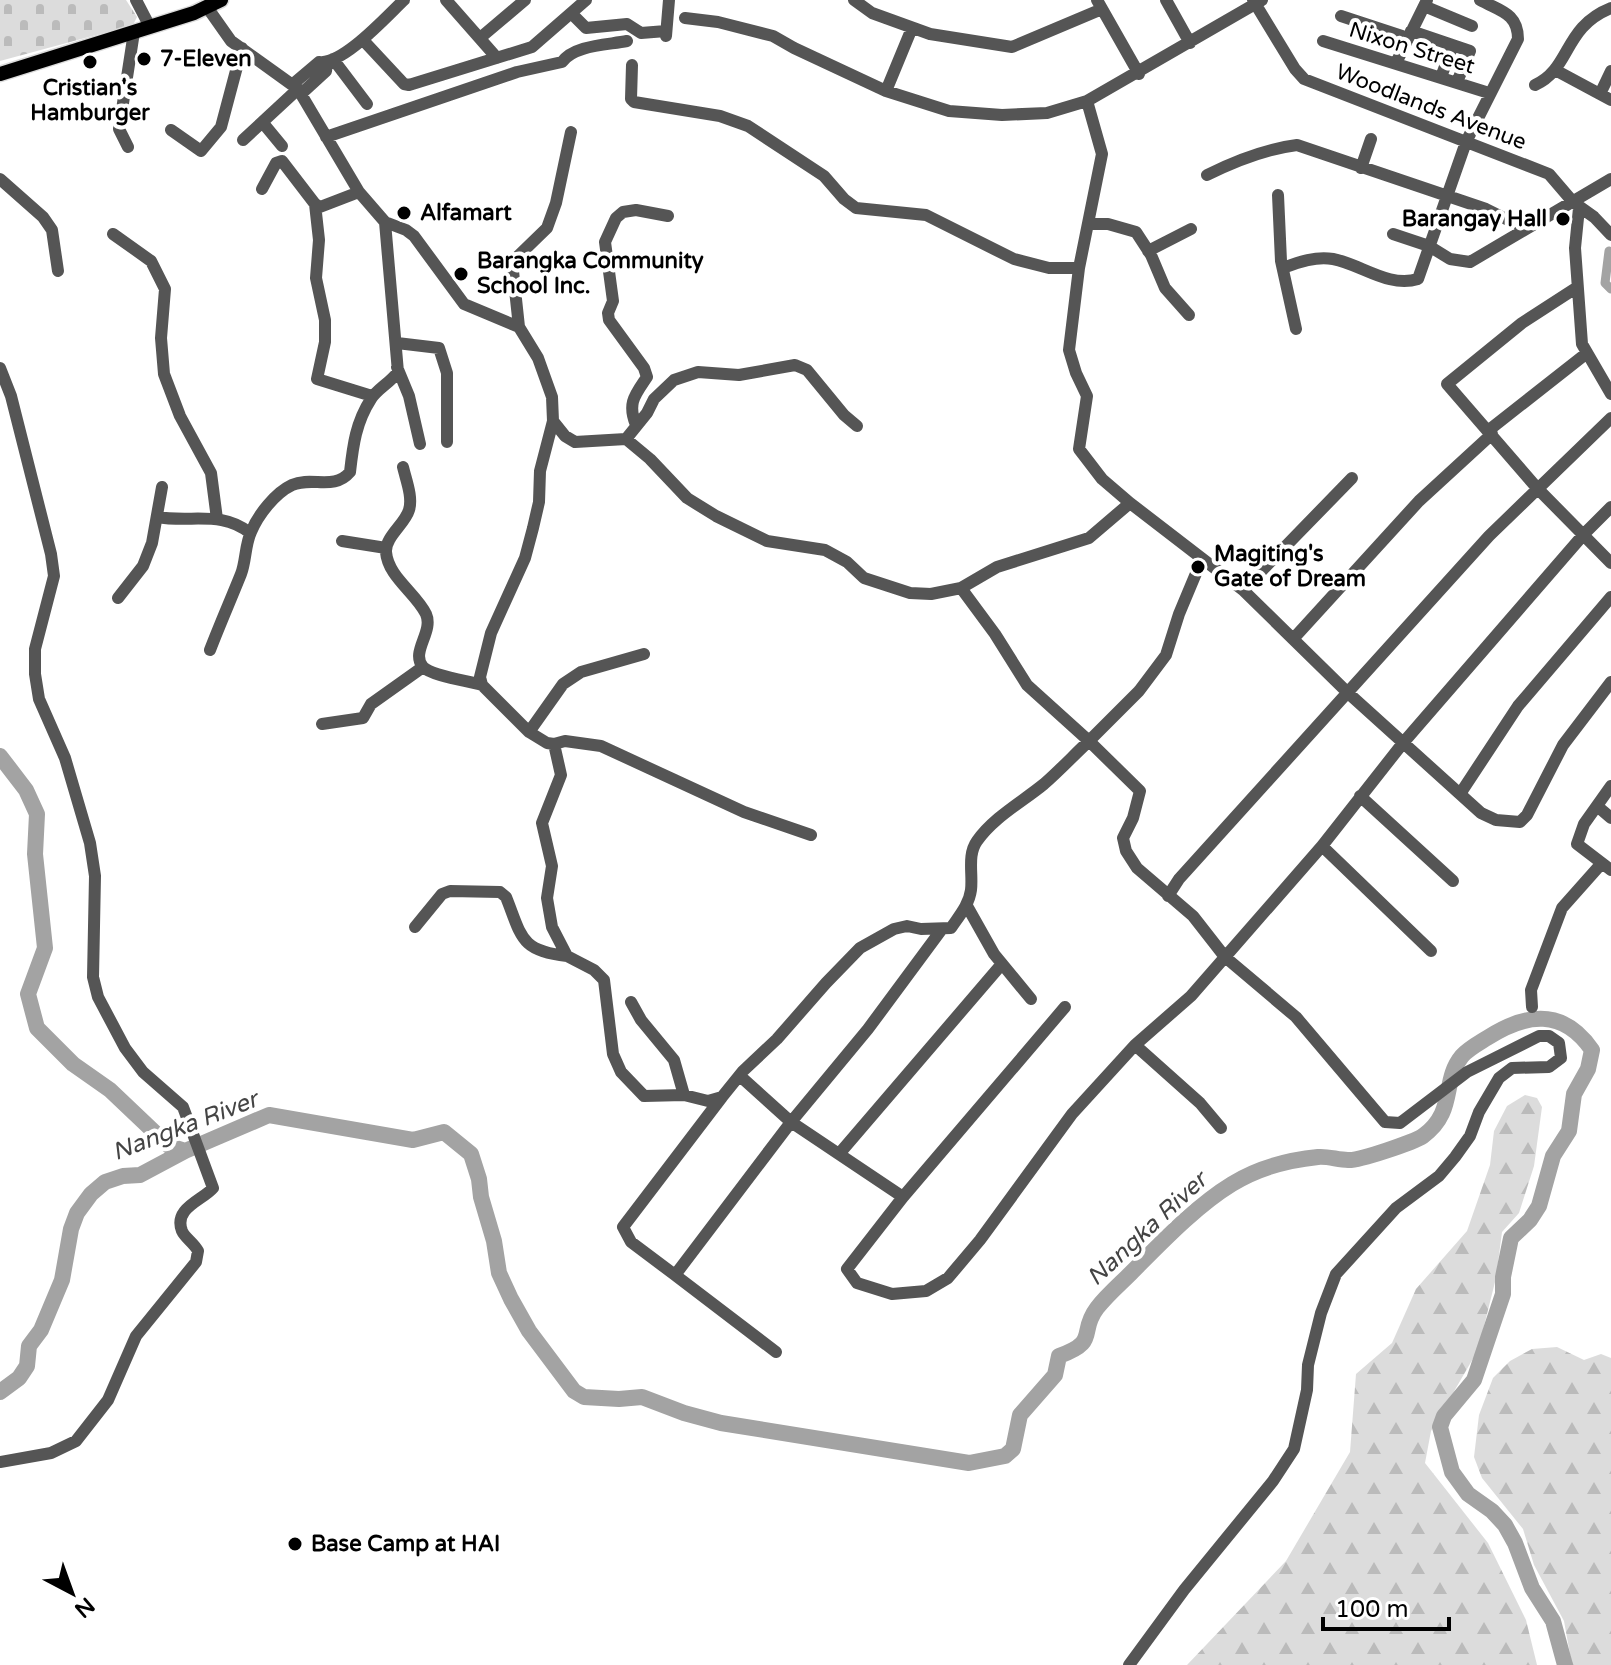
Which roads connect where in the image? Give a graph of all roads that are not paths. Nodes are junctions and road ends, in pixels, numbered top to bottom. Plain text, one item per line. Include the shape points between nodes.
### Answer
1 (136, 0) edge
2 (404, 0) edge
3 (525, 0) edge
4 (586, 0) edge
5 (669, 0) edge
6 (854, 0) edge
7 (1166, 0) edge
8 (1480, 0) edge
9 (1257, 2) edge
10 (454, 3) edge
11 (1425, 3) edge
12 (214, 4) edge
13 (1100, 5) edge
14 (1611, 8) edge
15 (571, 13) junction
16 (1341, 16) dead end
17 (685, 18) dead end
18 (1472, 26) dead end
19 (150, 27) junction
20 (912, 28) junction
21 (134, 32) junction
22 (1410, 34) junction
23 (480, 38) junction
24 (363, 40) junction
25 (627, 41) dead end
26 (1323, 41) dead end
27 (1190, 43) junction
28 (1453, 45) junction
29 (242, 48) junction
30 (497, 58) junction
31 (330, 61) junction
32 (1396, 63) junction
33 (632, 65) dead end
34 (1557, 71) junction
35 (1611, 71) edge
36 (0, 74) edge
37 (1139, 74) junction
38 (1441, 77) junction
39 (1457, 82) junction
40 (1535, 85) dead end
41 (298, 89) junction
42 (886, 91) junction
43 (1489, 93) junction
44 (1606, 97) edge
45 (1087, 101) junction
46 (367, 104) dead end
47 (263, 123) junction
48 (171, 130) dead end
49 (571, 132) dead end
50 (326, 137) junction
51 (1371, 139) dead end
52 (243, 140) dead end
53 (1466, 142) junction
54 (282, 146) dead end
55 (128, 147) dead end
56 (1361, 168) junction
57 (1207, 175) dead end
58 (0, 179) edge
59 (1611, 179) edge
60 (262, 189) dead end
61 (359, 192) junction
62 (1278, 195) dead end
63 (1447, 195) junction
64 (315, 204) junction
65 (1576, 205) junction
66 (668, 216) dead end
67 (385, 222) junction
68 (1090, 224) junction
69 (1524, 228) junction
70 (1191, 229) dead end
71 (113, 234) dead end
72 (1393, 234) dead end
73 (1611, 235) edge
74 (1429, 246) junction
75 (1148, 251) junction
76 (1079, 268) junction
77 (1283, 268) junction
78 (58, 271) dead end
79 (1576, 288) junction
80 (1189, 315) dead end
81 (519, 327) junction
82 (1296, 329) dead end
83 (397, 343) junction
84 (1587, 353) junction
85 (397, 367) junction
86 (0, 368) edge
87 (1611, 394) edge
88 (372, 396) junction
89 (1611, 418) edge
90 (553, 421) junction
91 (636, 425) junction
92 (857, 426) dead end
93 (1490, 432) junction
94 (626, 439) junction
95 (447, 442) dead end
96 (420, 444) dead end
97 (403, 467) dead end
98 (1352, 478) dead end
99 (162, 487) dead end
100 (1537, 488) junction
101 (1130, 503) junction
102 (1611, 507) edge
103 (157, 517) junction
104 (217, 519) junction
105 (250, 533) junction
106 (1584, 534) junction
107 (342, 541) dead end
108 (386, 548) junction
109 (1202, 559) junction
110 (1611, 563) edge
111 (961, 588) junction
112 (1243, 590) junction
113 (1611, 597) edge
114 (118, 598) dead end
115 (1294, 638) junction
116 (210, 650) dead end
117 (644, 654) dead end
118 (423, 667) junction
119 (1611, 682) edge
120 (482, 685) junction
121 (1347, 692) junction
122 (322, 724) dead end
123 (529, 732) junction
124 (1089, 741) junction
125 (1403, 743) junction
126 (554, 744) junction
127 (1611, 786) edge
128 (1460, 794) junction
129 (1360, 796) junction
130 (1597, 806) junction
131 (1611, 818) edge
132 (811, 835) dead end
133 (1322, 846) junction
134 (1606, 867) edge
135 (1453, 881) dead end
136 (1168, 896) junction
137 (967, 906) junction
138 (415, 927) dead end
139 (942, 929) junction
140 (1431, 951) dead end
141 (567, 956) junction
142 (1225, 957) junction
143 (1001, 965) junction
144 (1031, 999) dead end
145 (631, 1002) dead end
146 (1065, 1007) dead end
147 (1532, 1007) dead end
148 (1135, 1045) junction
149 (740, 1076) junction
150 (684, 1095) junction
151 (722, 1097) junction
152 (791, 1122) junction
153 (1221, 1128) dead end
154 (839, 1154) junction
155 (903, 1197) junction
156 (675, 1275) junction
157 (776, 1352) dead end
158 (0, 1462) edge
159 (1129, 1665) edge

1 - 19 street
2 - 24 street
3 - 23 street
4 - 15 street
5 - 15 street via 666,34 641,33 627,17 586,28
6 - 20 street
7 - 27 street
8 - 43 street via 1512,16 1518,26 1518,39
9 - 27 street
9 - 53 street, Woodlands Avenue via 1304,79
10 - 23 street
11 - 18 street
11 - 22 street
12 - 19 main road
12 - 29 street via 231,41
13 - 20 street via 1012,47
13 - 37 street
14 - 34 street via 1578,31
15 - 30 street via 532,47
16 - 22 street
17 - 42 street via 773,36
19 - 21 main road
20 - 42 street
21 - 36 main road
21 - 55 street via 119,129
22 - 28 street
22 - 32 street
23 - 30 street
24 - 30 street via 409,85
24 - 31 street
25 - 50 street via 576,51 562,62 517,72
26 - 32 street, Nixon Street
27 - 37 street
28 - 38 street
28 - 39 street via 1470,51
29 - 41 street
29 - 48 street via 221,127 201,151
31 - 41 street via 319,62
31 - 46 street
32 - 38 street, Nixon Street
33 - 76 street via 634,102 720,116 748,126 824,176 856,208 926,215 1014,259 1049,268
34 - 40 street
34 - 44 street
35 - 44 street
37 - 45 street
38 - 39 street, Nixon Street
39 - 43 street, Nixon Street
41 - 47 street
41 - 50 street
42 - 45 street via 949,111 1002,115 1047,113
43 - 53 street
45 - 68 street via 1102,154
47 - 52 street
47 - 54 street
49 - 81 street via 547,228 512,262
50 - 61 street
51 - 56 street
53 - 63 street
53 - 65 street, Woodlands Avenue via 1549,174
56 - 57 street via 1297,145 1232,162
56 - 63 street
58 - 78 street via 52,230
59 - 65 street
60 - 64 street via 282,161
61 - 64 street via 327,206
61 - 67 street
62 - 77 street
63 - 69 street
63 - 74 street
64 - 88 street via 316,278 325,320 317,379
65 - 69 street
65 - 73 street, Woodlands Avenue
65 - 79 street
66 - 91 street via 623,212 605,242 613,301 609,320 647,377 633,395
67 - 81 street via 414,236 464,304
67 - 83 street
68 - 75 street via 1136,232
68 - 76 street
69 - 74 street via 1470,262 1450,259
70 - 75 street
71 - 104 street via 151,261 165,289 164,374 211,473
72 - 74 street
74 - 77 street via 1415,281 1368,273 1332,259
75 - 80 street via 1165,288
76 - 101 street via 1069,350 1087,396 1079,449
77 - 82 street
79 - 84 street
79 - 93 street via 1522,323 1447,384
81 - 90 street via 546,377
83 - 85 street
83 - 95 street via 439,348 447,373
84 - 87 street
84 - 93 street
85 - 88 street via 390,383
85 - 96 street
86 - 158 street via 51,554 54,576 35,649 35,674 90,843 98,997 143,1072 183,1107 213,1190 190,1205 181,1220 183,1234 198,1251 196,1262 136,1336 101,1411 76,1441 61,1450
88 - 105 street via 358,420 350,472 336,482 292,485
89 - 100 street
90 - 94 street via 575,442
90 - 120 street via 525,558 491,633
91 - 92 street via 674,380 698,372 739,375 795,365 807,370
91 - 94 street
93 - 100 street
93 - 115 street
94 - 111 street via 687,498 767,541 825,550 864,578 910,593
97 - 108 street via 409,509
98 - 112 street
99 - 103 street
100 - 106 street
100 - 121 street
101 - 109 street
101 - 111 street via 1089,538 997,567
102 - 106 street
103 - 104 street
103 - 114 street via 143,566
104 - 105 street via 240,524
105 - 116 street via 243,569
106 - 110 street
106 - 125 street
107 - 108 street
108 - 118 street via 393,569 426,614 427,632 419,655
109 - 112 street
109 - 124 street via 1166,655
111 - 124 street via 1027,685
112 - 115 street
113 - 128 street via 1518,706
115 - 121 street
117 - 123 street via 581,672 563,684
118 - 120 street
118 - 122 street via 371,704 363,718
119 - 128 street via 1563,745 1520,822 1488,817
120 - 123 street
121 - 125 street
121 - 136 street
123 - 126 street
124 - 136 street via 1140,791 1123,838 1126,851
124 - 137 street via 976,842
125 - 128 street
125 - 129 street
126 - 132 street via 601,746 744,812
126 - 141 street via 561,775 542,823 552,866 547,898 552,927
127 - 130 street
129 - 133 street
129 - 135 street
130 - 131 street
130 - 134 street via 1577,844
133 - 140 street
133 - 142 street
134 - 147 street via 1562,908 1531,990
136 - 142 street via 1193,916
137 - 139 street via 951,928
137 - 143 street
138 - 141 street via 442,894 500,892 525,942 544,954
139 - 149 street via 894,929 860,948
139 - 152 street
141 - 150 street via 604,980 613,1054 621,1072 644,1096
142 - 148 street via 1191,996
142 - 159 street via 1296,1017 1385,1122 1400,1123 1467,1072 1539,1036 1549,1036 1562,1051 1549,1067 1512,1068 1499,1078 1455,1157 1396,1208 1336,1274 1311,1351 1294,1449
143 - 144 street
143 - 154 street
145 - 150 street via 674,1060
146 - 155 street
148 - 153 street
148 - 155 street via 1072,1114 948,1278 926,1291 892,1294 857,1283 847,1269
149 - 151 street
149 - 152 street
150 - 151 street via 708,1101
151 - 156 street via 623,1227 631,1242
152 - 154 street
152 - 156 street
154 - 155 street
156 - 157 street

